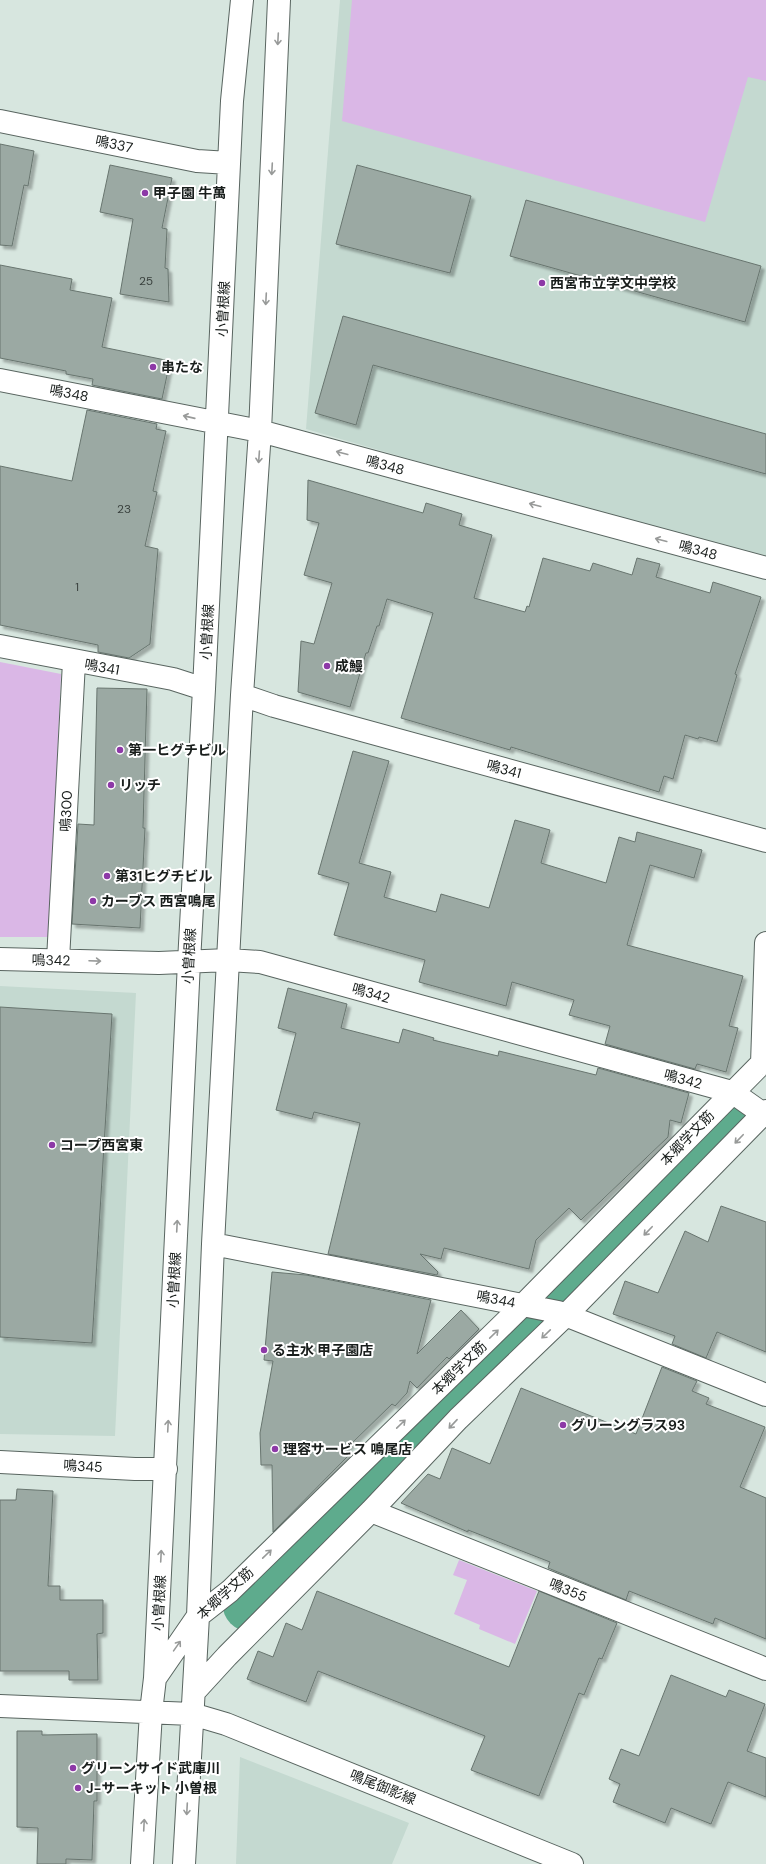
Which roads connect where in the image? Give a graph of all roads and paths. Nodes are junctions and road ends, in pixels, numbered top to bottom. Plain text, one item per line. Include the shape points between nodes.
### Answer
1 (242, 0) edge
2 (279, 0) edge
3 (0, 121) edge
4 (230, 163) junction
5 (0, 380) edge
6 (217, 423) junction
7 (260, 431) junction
8 (766, 568) edge
9 (0, 646) edge
10 (74, 662) junction
11 (204, 689) junction
12 (242, 695) junction
13 (766, 841) edge
14 (766, 943) edge
15 (0, 959) edge
16 (58, 960) junction
17 (228, 960) junction
18 (188, 962) junction
19 (764, 1062) edge
20 (732, 1092) junction
21 (765, 1114) edge
22 (213, 1244) junction
23 (530, 1306) junction
24 (562, 1314) junction
25 (766, 1395) edge
26 (0, 1462) edge
27 (166, 1469) junction
28 (371, 1511) junction
29 (198, 1616) junction
30 (766, 1669) edge
31 (155, 1678) junction
32 (194, 1692) junction
33 (0, 1706) edge
34 (150, 1712) junction
35 (192, 1714) junction
36 (142, 1864) edge
37 (184, 1864) edge
38 (572, 1864) edge

1 - 4 street, 小曽根線 via 232,101
2 -> 7 street
3 - 4 street, 鳴337 via 197,161
4 - 6 street, 小曽根線
6 -> 5 street, 鳴348
6 - 7 street, 鳴348
6 - 11 street, 小曽根線
8 -> 7 street, 鳴348
7 -> 12 street
9 - 10 street, 鳴341
10 - 11 street, 鳴341 via 173,680
10 - 16 street, 鳴300
11 - 18 street, 小曽根線
12 - 13 street, 鳴341 via 274,706
12 - 17 street
14 - 19 street
15 - 16 street, 鳴342
16 -> 18 street, 鳴342
17 - 18 street, 鳴342
17 - 20 street, 鳴342 via 260,962
17 - 22 street
27 -> 18 street, 小曽根線
19 - 20 street, 本郷学文筋
20 - 21 street
20 - 23 street, 本郷学文筋
21 -> 24 street
22 - 23 street, 鳴344
22 - 29 street
23 - 24 street, 鳴344
29 -> 23 street, 本郷学文筋 via 230,1590
24 - 25 street, 鳴344
24 -> 28 street
26 - 27 street, 鳴345
31 -> 27 street, 小曽根線
28 - 30 street, 鳴355
28 - 32 street
31 -> 29 street, 本郷学文筋
29 - 32 street
31 - 34 street, 小曽根線
32 - 35 street
33 - 34 street, 鳴尾御影線
34 - 35 street, 鳴尾御影線
36 -> 34 street, 小曽根線
35 -> 37 street
35 - 38 street, 鳴尾御影線 via 226,1724

